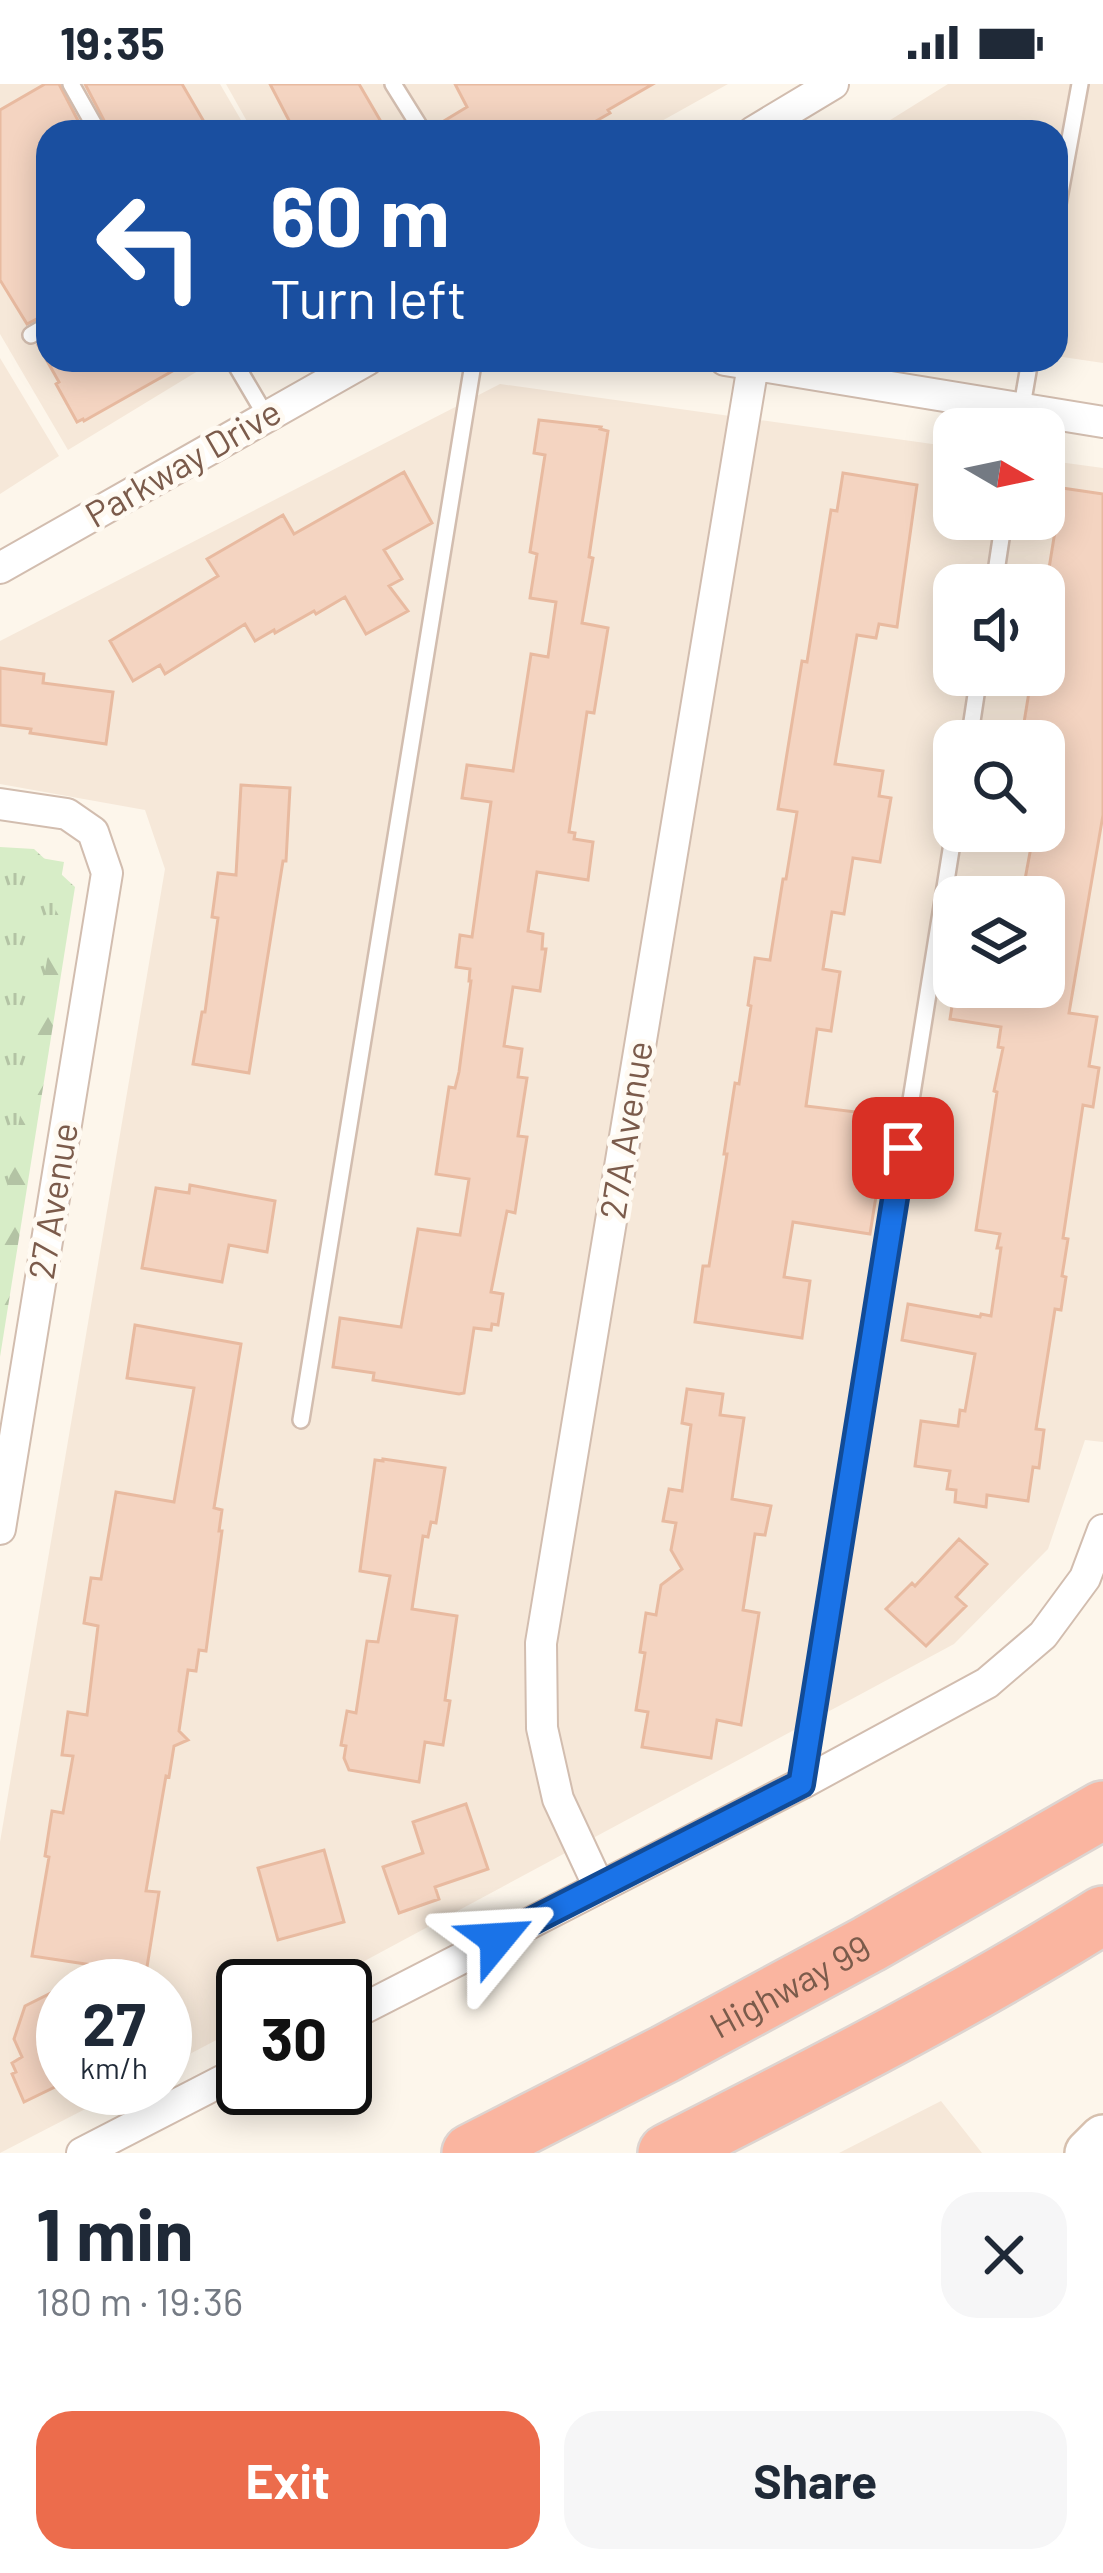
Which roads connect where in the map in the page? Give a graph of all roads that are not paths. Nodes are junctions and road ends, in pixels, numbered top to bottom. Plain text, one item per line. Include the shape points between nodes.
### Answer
1 (70, 84) edge
2 (393, 84) edge
3 (832, 84) edge
4 (1080, 84) edge
5 (91, 120) edge
6 (416, 120) edge
7 (773, 120) edge
8 (1068, 150) edge
9 (36, 332) edge
10 (31, 335) dead end
11 (239, 372) edge
12 (345, 372) edge
13 (472, 372) edge
14 (737, 372) edge
15 (788, 372) edge
16 (1028, 372) edge
17 (966, 408) edge
18 (1022, 408) edge
19 (266, 416) junction
20 (1065, 421) edge
21 (1103, 422) edge
22 (0, 568) edge
23 (0, 804) edge
24 (951, 852) edge
25 (301, 1420) dead end
26 (0, 1529) edge
27 (1103, 1530) edge
28 (801, 1784) junction
29 (1103, 1810) edge
30 (599, 1887) junction
31 (1103, 1915) edge
32 (372, 2004) edge
33 (216, 2084) edge
34 (1103, 2138) edge
35 (82, 2153) edge
36 (470, 2153) edge
37 (667, 2153) edge
38 (1088, 2153) edge

1 - 5 lane
2 - 6 lane
3 - 7 street
4 - 8 lane
9 - 10 lane
11 - 19 lane
12 - 19 street, Parkway Drive
13 - 25 lane
14 - 30 street, 27A Avenue via 541,1643 542,1728 558,1799
15 - 17 street
16 - 18 lane
19 - 22 street, Parkway Drive
20 - 21 street
23 - 26 street, 27 Avenue via 67,814 94,832 107,873
24 - 28 lane
27 - 28 street via 1085,1578 1043,1635 987,1683
28 - 30 street
29 - 36 highway, Highway 99 via 869,1944
30 - 32 street
31 - 37 highway
33 - 35 street
34 - 38 street

